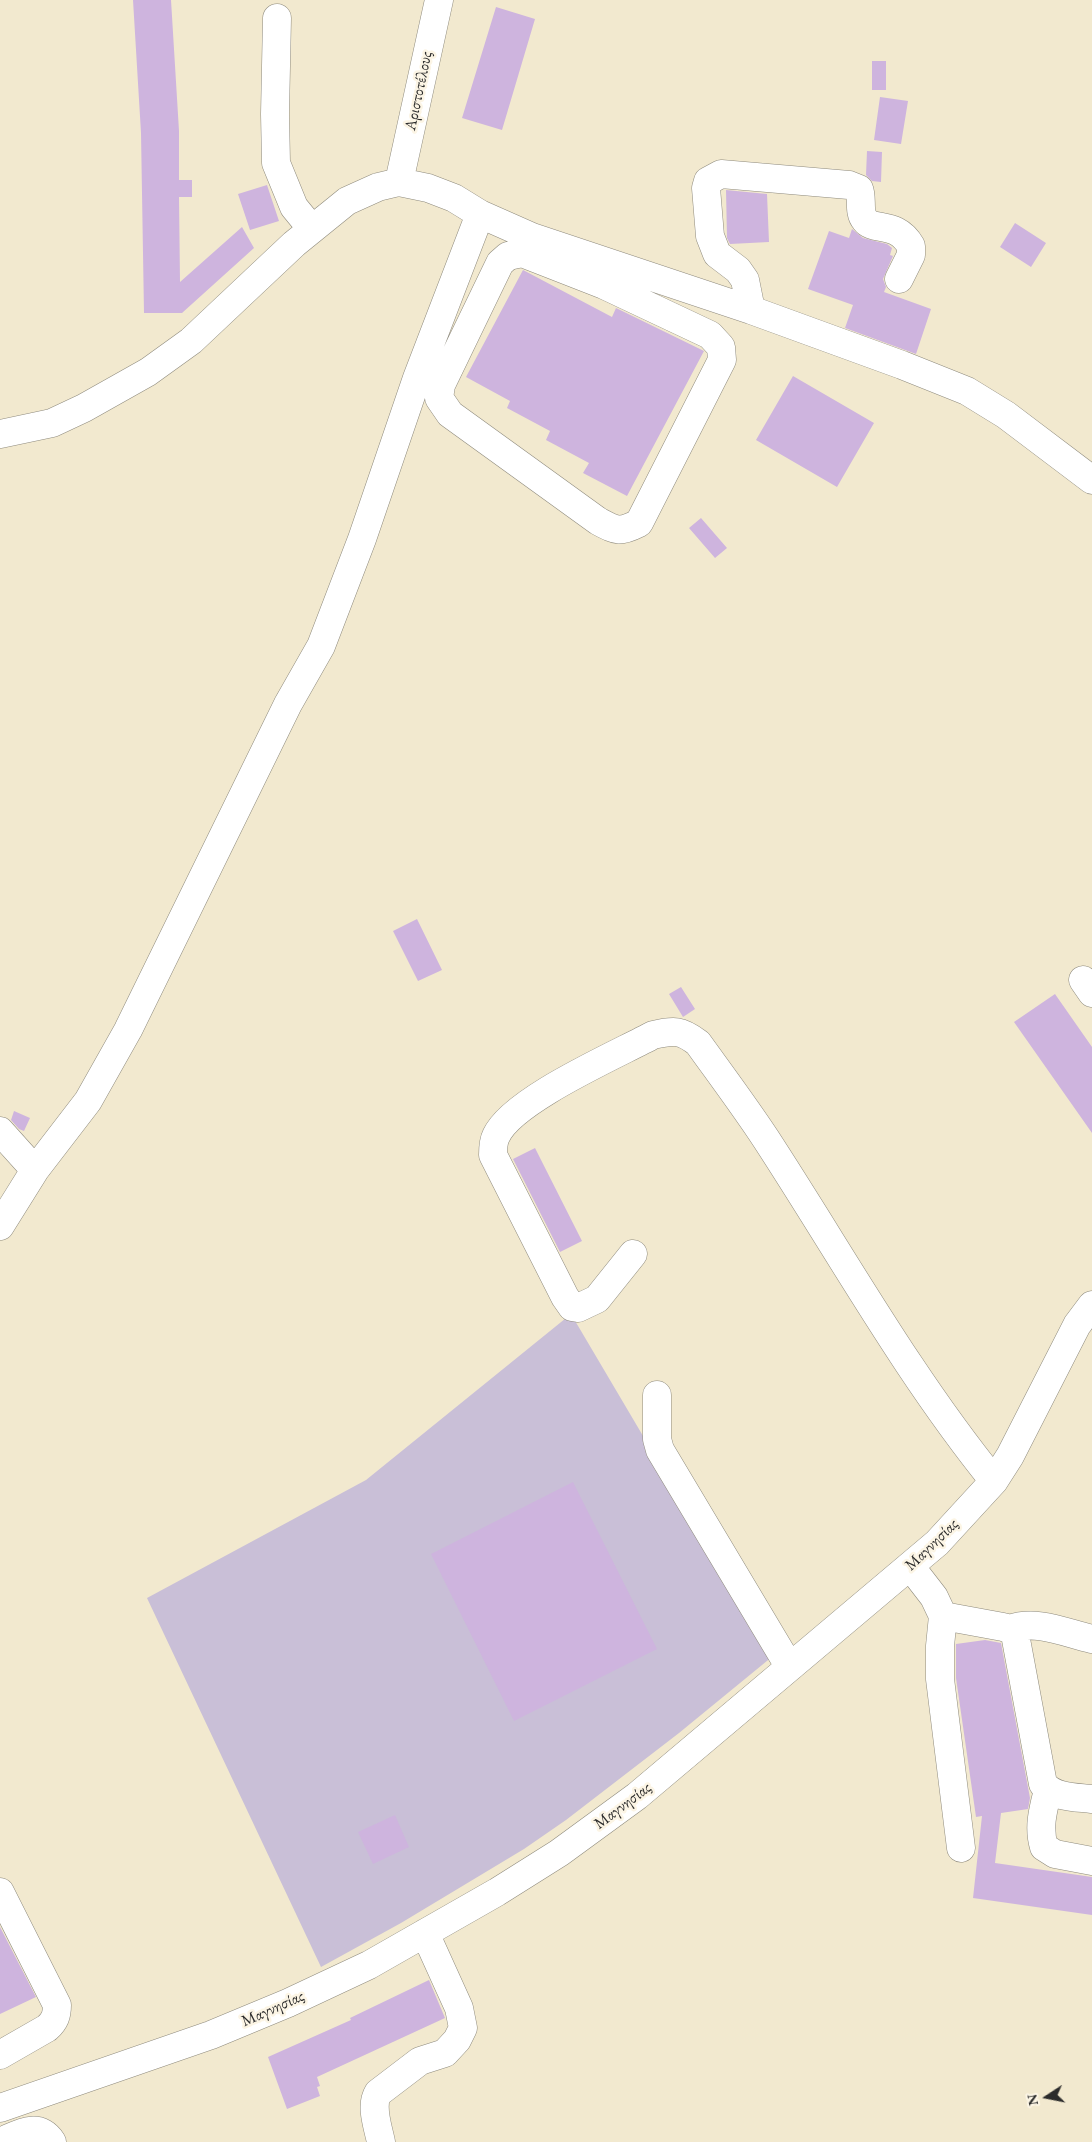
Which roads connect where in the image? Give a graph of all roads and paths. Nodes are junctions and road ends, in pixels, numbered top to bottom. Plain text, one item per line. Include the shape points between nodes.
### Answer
1 (439, 0) edge
2 (277, 18) dead end
3 (399, 182) junction
4 (480, 214) junction
5 (312, 229) junction
6 (527, 245) junction
7 (899, 280) dead end
8 (752, 310) junction
9 (0, 434) edge
10 (1092, 480) edge
11 (0, 1131) edge
12 (35, 1170) junction
13 (0, 1226) edge
14 (633, 1254) dead end
15 (1092, 1305) edge
16 (657, 1394) dead end
17 (994, 1481) junction
18 (910, 1566) junction
19 (943, 1616) junction
20 (1010, 1629) junction
21 (1092, 1639) edge
22 (789, 1666) junction
23 (1048, 1790) junction
24 (1092, 1799) edge
25 (961, 1848) dead end
26 (1092, 1861) edge
27 (0, 1892) edge
28 (425, 1933) junction
29 (0, 2055) edge
30 (0, 2108) edge
31 (0, 2142) edge
32 (52, 2142) edge
33 (381, 2142) edge

1 - 3 street, Αριστοτέλους
2 - 5 street via 276,163 294,207
3 - 4 street via 454,198
3 - 5 street via 378,187 347,201
4 - 6 street
4 - 12 street via 321,646 288,704 128,1030 88,1101
5 - 9 street via 191,341 148,372 52,422
6 - 6 street via 500,263 441,384 439,398 450,414 598,521 613,529 625,530 639,523 722,360 721,347 710,335
6 - 8 street
7 - 8 street via 911,255 911,246 893,228 868,223 864,218 859,188 721,174 708,181 706,188 710,236 717,254 746,280
8 - 10 street via 967,391 1006,415
11 - 12 street
12 - 13 street
14 - 17 street via 598,1299 578,1308 572,1307 493,1155 493,1145 502,1127 515,1114 554,1086 653,1035 668,1031 684,1033 698,1044 765,1138 950,1424
15 - 17 street, Μαγνησίας via 1077,1325
16 - 22 street via 660,1450
17 - 18 street, Μαγνησίας via 937,1543
18 - 19 street via 934,1597
18 - 22 street, Μαγνησίας
19 - 20 street
19 - 25 street via 940,1679
20 - 21 street via 1031,1624
20 - 23 street via 1015,1634 1043,1784
22 - 28 street, Μαγνησίας via 638,1796 559,1854
23 - 24 street via 1058,1795
23 - 26 street via 1041,1816 1040,1834 1044,1848 1055,1854
27 - 29 street via 56,2005 57,2014 47,2028
28 - 30 street, Μαγνησίας via 360,1969 212,2035
28 - 33 street via 459,2008 462,2028 457,2040 445,2052 420,2060 378,2092 374,2106
31 - 32 street via 39,2130

